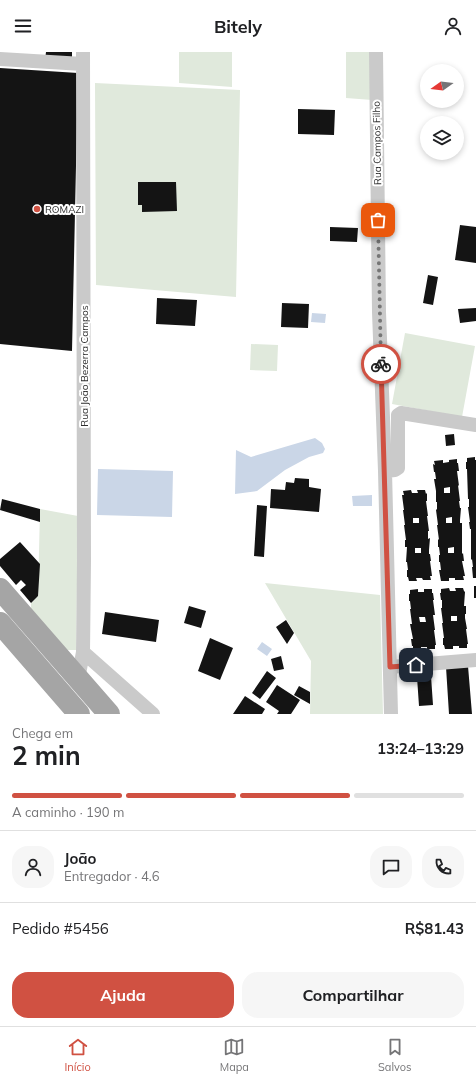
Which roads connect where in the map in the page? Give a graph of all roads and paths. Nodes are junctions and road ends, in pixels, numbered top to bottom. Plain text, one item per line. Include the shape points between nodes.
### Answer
1 (376, 52) edge
2 (83, 58) edge
3 (0, 59) edge
4 (476, 425) edge
5 (385, 471) junction
6 (0, 589) edge
7 (0, 623) edge
8 (83, 652) junction
9 (476, 660) edge
10 (390, 667) junction
11 (78, 680) junction
12 (79, 714) edge
13 (109, 714) edge
14 (152, 714) edge
15 (391, 714) edge

1 - 5 street, Rua Campos Filho via 379,312
2 - 3 street
2 - 8 street, Rua João Bezerra Campos
4 - 5 street via 401,413 398,415 398,468
5 - 10 street, Rua Campos Filho
6 - 11 main road
7 - 12 main road
8 - 11 street, Rua João Bezerra Campos
8 - 14 street
9 - 10 street
10 - 15 street, Rua Campos Filho
11 - 13 main road

